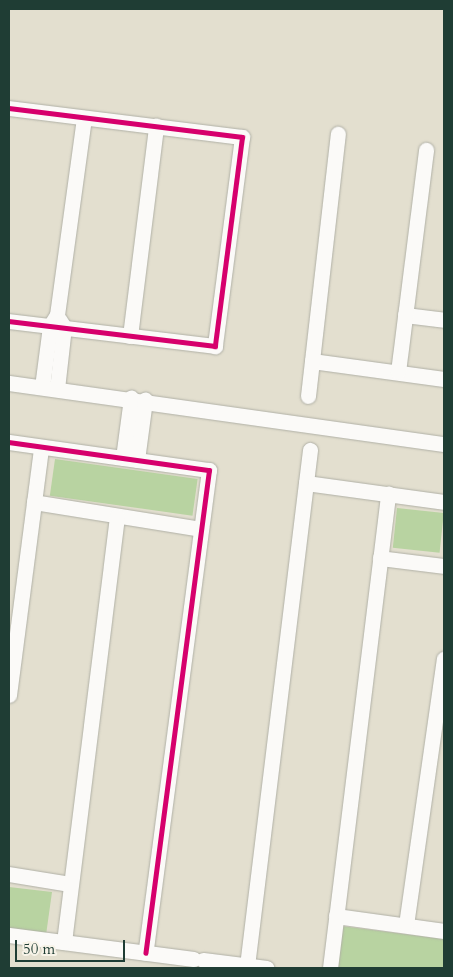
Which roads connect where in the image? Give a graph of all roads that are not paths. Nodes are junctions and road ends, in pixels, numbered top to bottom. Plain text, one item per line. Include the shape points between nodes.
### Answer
1 (9, 108) edge
2 (84, 118) junction
3 (156, 126) junction
4 (338, 134) dead end
5 (426, 150) dead end
6 (405, 315) junction
7 (444, 320) edge
8 (9, 321) edge
9 (57, 323) junction
10 (130, 336) junction
11 (312, 361) junction
12 (398, 372) junction
13 (444, 379) edge
14 (9, 383) edge
15 (49, 388) junction
16 (308, 396) dead end
17 (138, 399) junction
18 (9, 442) edge
19 (444, 444) edge
20 (41, 447) junction
21 (310, 450) dead end
22 (130, 459) junction
23 (306, 484) junction
24 (388, 494) junction
25 (34, 502) junction
26 (444, 502) edge
27 (117, 516) junction
28 (201, 529) junction
29 (380, 558) junction
30 (444, 566) edge
31 (444, 658) edge
32 (9, 695) edge
33 (9, 874) edge
34 (70, 884) junction
35 (336, 916) junction
36 (406, 926) junction
37 (444, 930) edge
38 (9, 935) edge
39 (64, 942) junction
40 (145, 953) junction
41 (247, 966) junction
42 (267, 968) edge
43 (330, 968) edge

1 - 2 street
2 - 3 street
2 - 9 street
3 - 10 street
3 - 10 street via 242,137 215,346
4 - 11 street
5 - 6 street
6 - 7 street
6 - 12 street
8 - 9 street
9 - 10 street
9 - 15 street
11 - 12 street
11 - 16 street
12 - 13 street
14 - 15 street
15 - 17 street
17 - 19 street
17 - 22 street
18 - 20 street
20 - 22 street
20 - 25 street
21 - 23 street
22 - 28 street via 209,470
23 - 24 street
23 - 41 street
24 - 26 street
24 - 29 street
25 - 27 street
25 - 32 street
27 - 28 street
27 - 34 street
28 - 40 street
29 - 30 street
29 - 35 street
31 - 36 street
33 - 34 street
34 - 39 street
35 - 36 street
35 - 43 street
36 - 37 street
38 - 39 street
39 - 40 street
40 - 41 street
41 - 42 street

